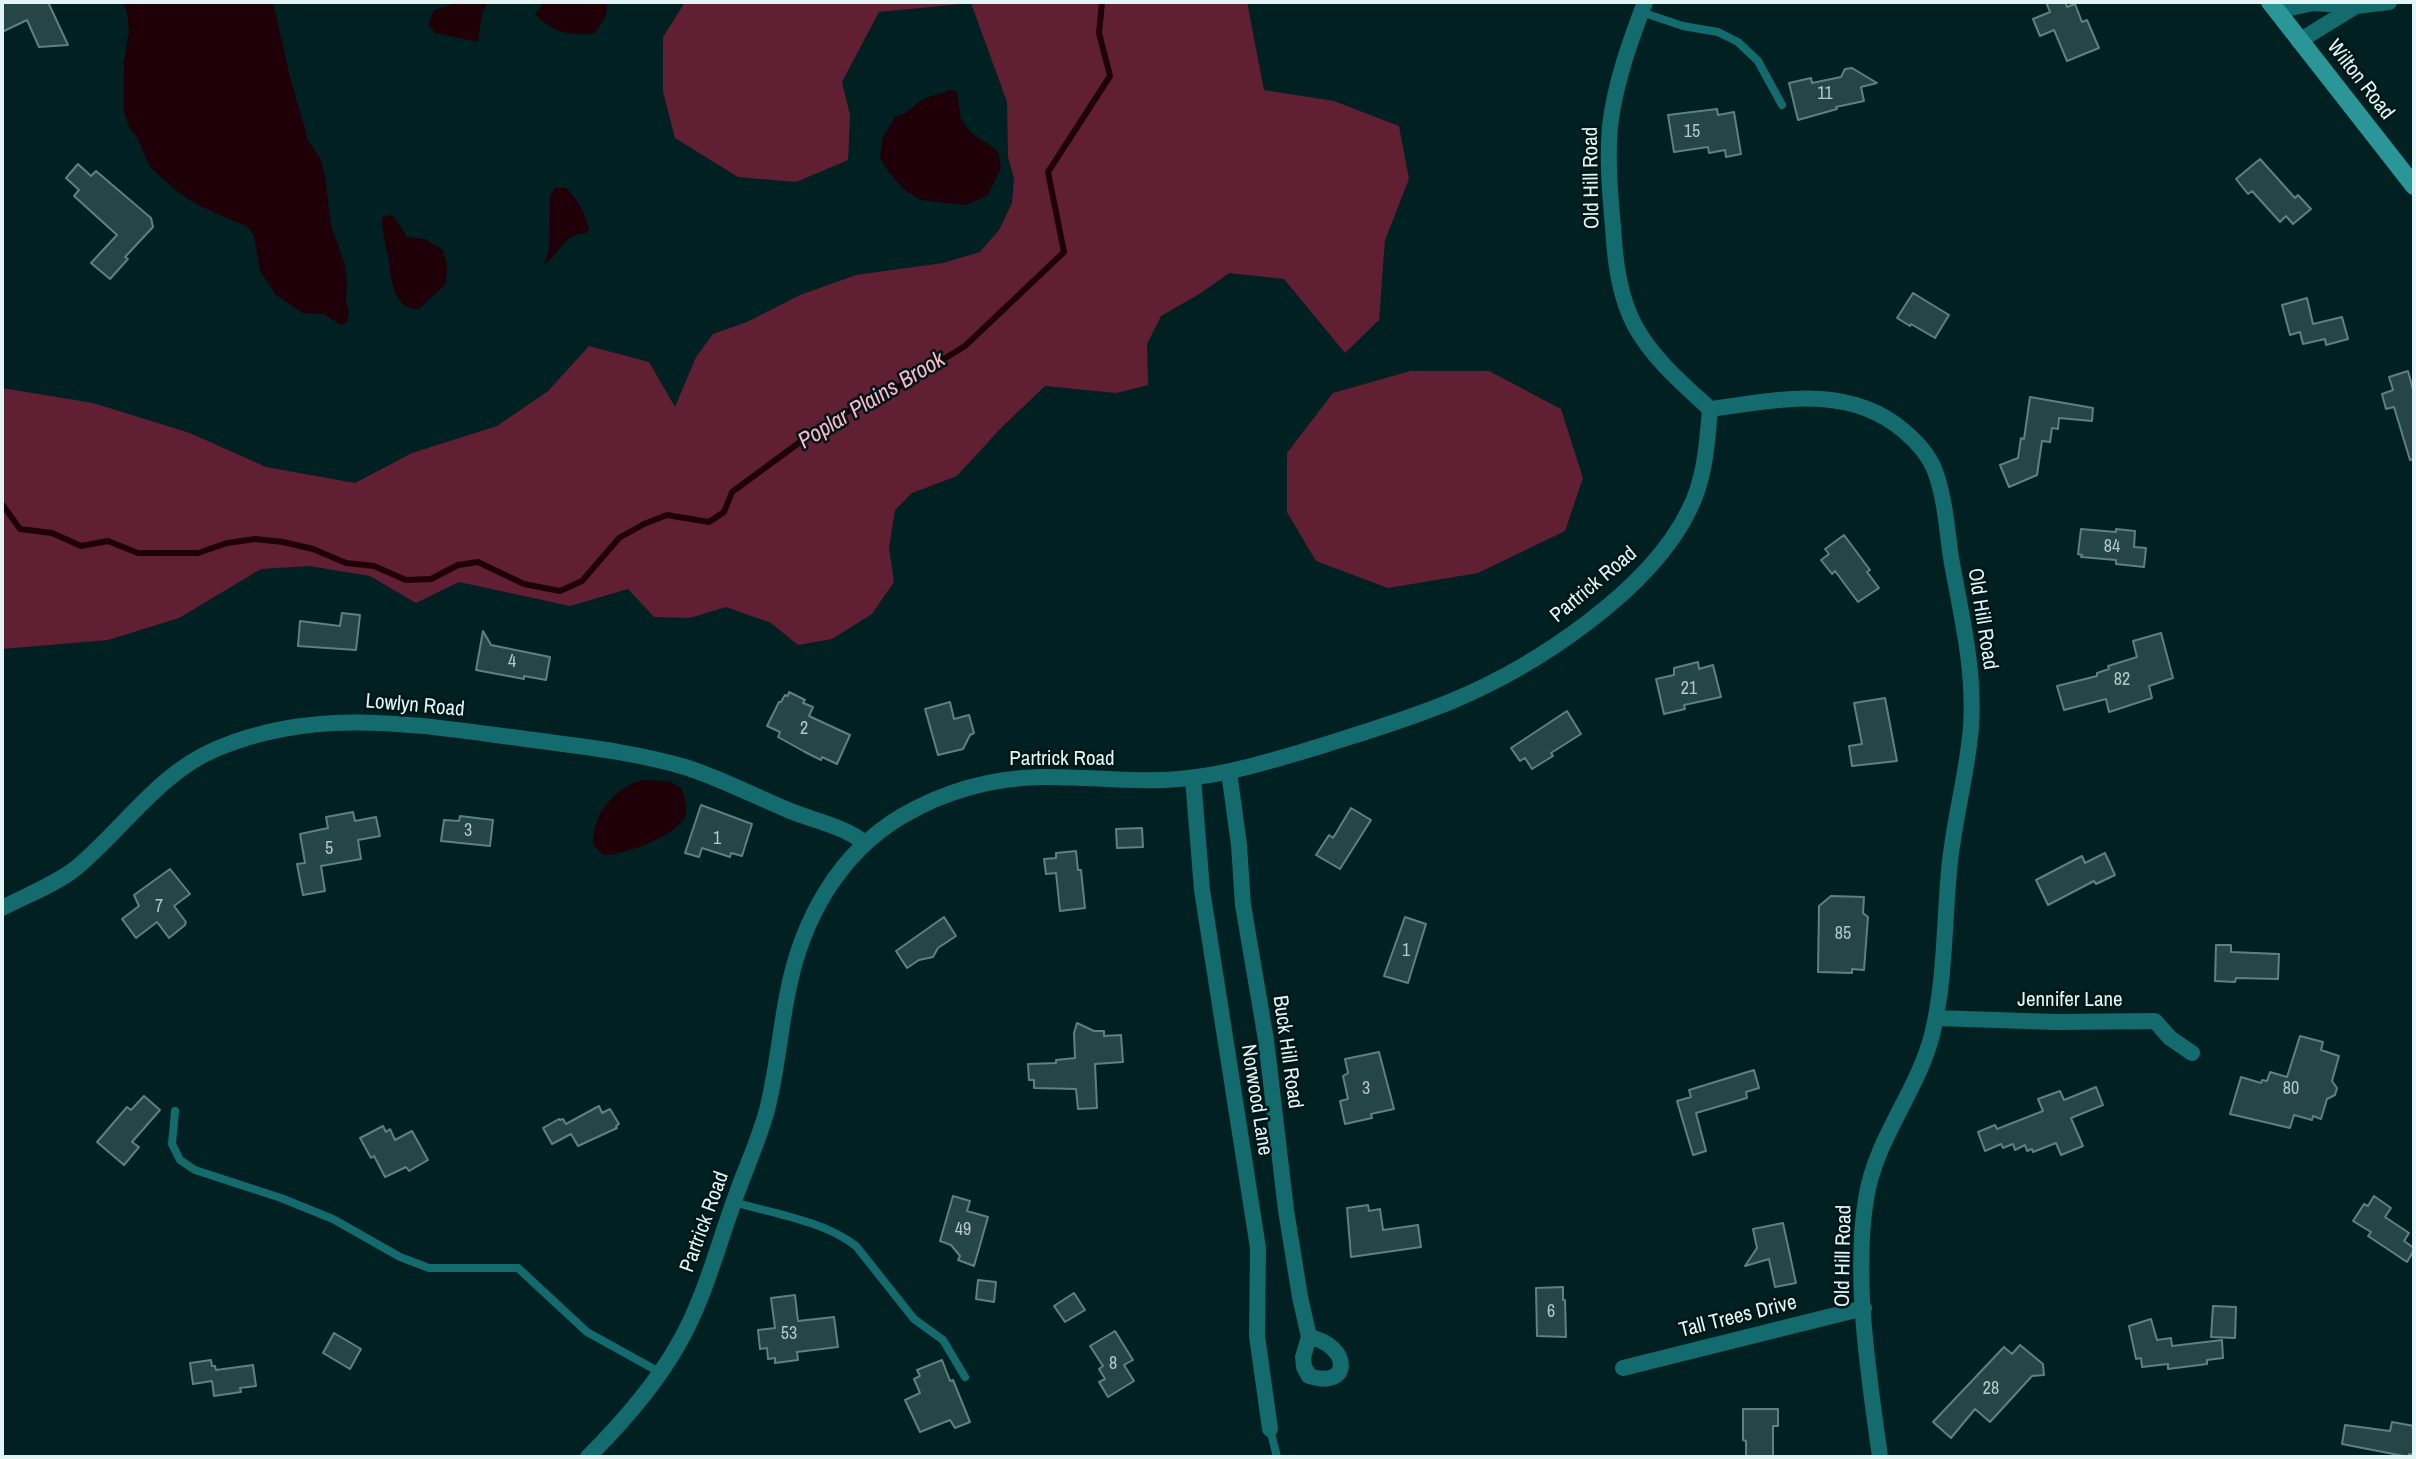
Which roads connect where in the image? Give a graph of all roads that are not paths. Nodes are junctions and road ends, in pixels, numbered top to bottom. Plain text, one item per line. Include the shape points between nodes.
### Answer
1 (2389, 2) edge
2 (2273, 6) edge
3 (2356, 6) junction
4 (1643, 7) edge
5 (2299, 41) junction
6 (1782, 105) dead end
7 (2414, 186) edge
8 (1710, 410) junction
9 (1229, 772) junction
10 (1193, 778) junction
11 (865, 843) junction
12 (2, 908) edge
13 (1936, 1018) junction
14 (2192, 1053) dead end
15 (174, 1111) dead end
16 (733, 1202) junction
17 (1864, 1308) junction
18 (1310, 1337) dead end
19 (1623, 1368) dead end
20 (661, 1373) junction
21 (965, 1377) dead end
22 (1270, 1429) joint
23 (588, 1457) edge
24 (1277, 1457) edge
25 (1880, 1457) edge

1 - 3 street
2 - 3 street
2 - 5 main road, Wilton Road
3 - 5 street
4 - 6 lane via 1683,26 1718,32 1738,42 1758,61
4 - 8 street, Old Hill Road via 1611,123 1609,162 1617,268 1639,333 1655,356
5 - 7 main road, Wilton Road
8 - 9 street, Partrick Road via 1702,476 1678,531 1646,571 1584,624 1514,670 1455,700
8 - 13 street, Old Hill Road via 1800,397 1847,402 1903,430 1936,473 1972,696 1949,869
9 - 10 street, Partrick Road
9 - 18 street, Buck Hill Road via 1242,905 1266,1040 1286,1210
10 - 11 street, Partrick Road via 1042,777 985,783 926,803
10 - 22 street, Norwood Lane via 1202,890 1258,1248 1257,1336
11 - 12 street, Lowlyn Road via 853,833 657,759 412,725 330,722 256,736 192,760 74,870
11 - 16 street, Partrick Road via 825,891 803,936 788,989 768,1106
13 - 14 street, Jennifer Lane via 2155,1021
13 - 17 street, Old Hill Road via 1917,1079 1881,1147 1869,1183 1863,1234
15 - 20 lane via 172,1144 180,1160 195,1170 320,1214 429,1268 517,1268 587,1332
16 - 20 street, Partrick Road via 697,1306
16 - 21 lane via 821,1228 856,1246 914,1320 943,1340
17 - 19 street, Tall Trees Drive
17 - 25 street, Old Hill Road
20 - 23 street, Partrick Road
22 - 24 lane

